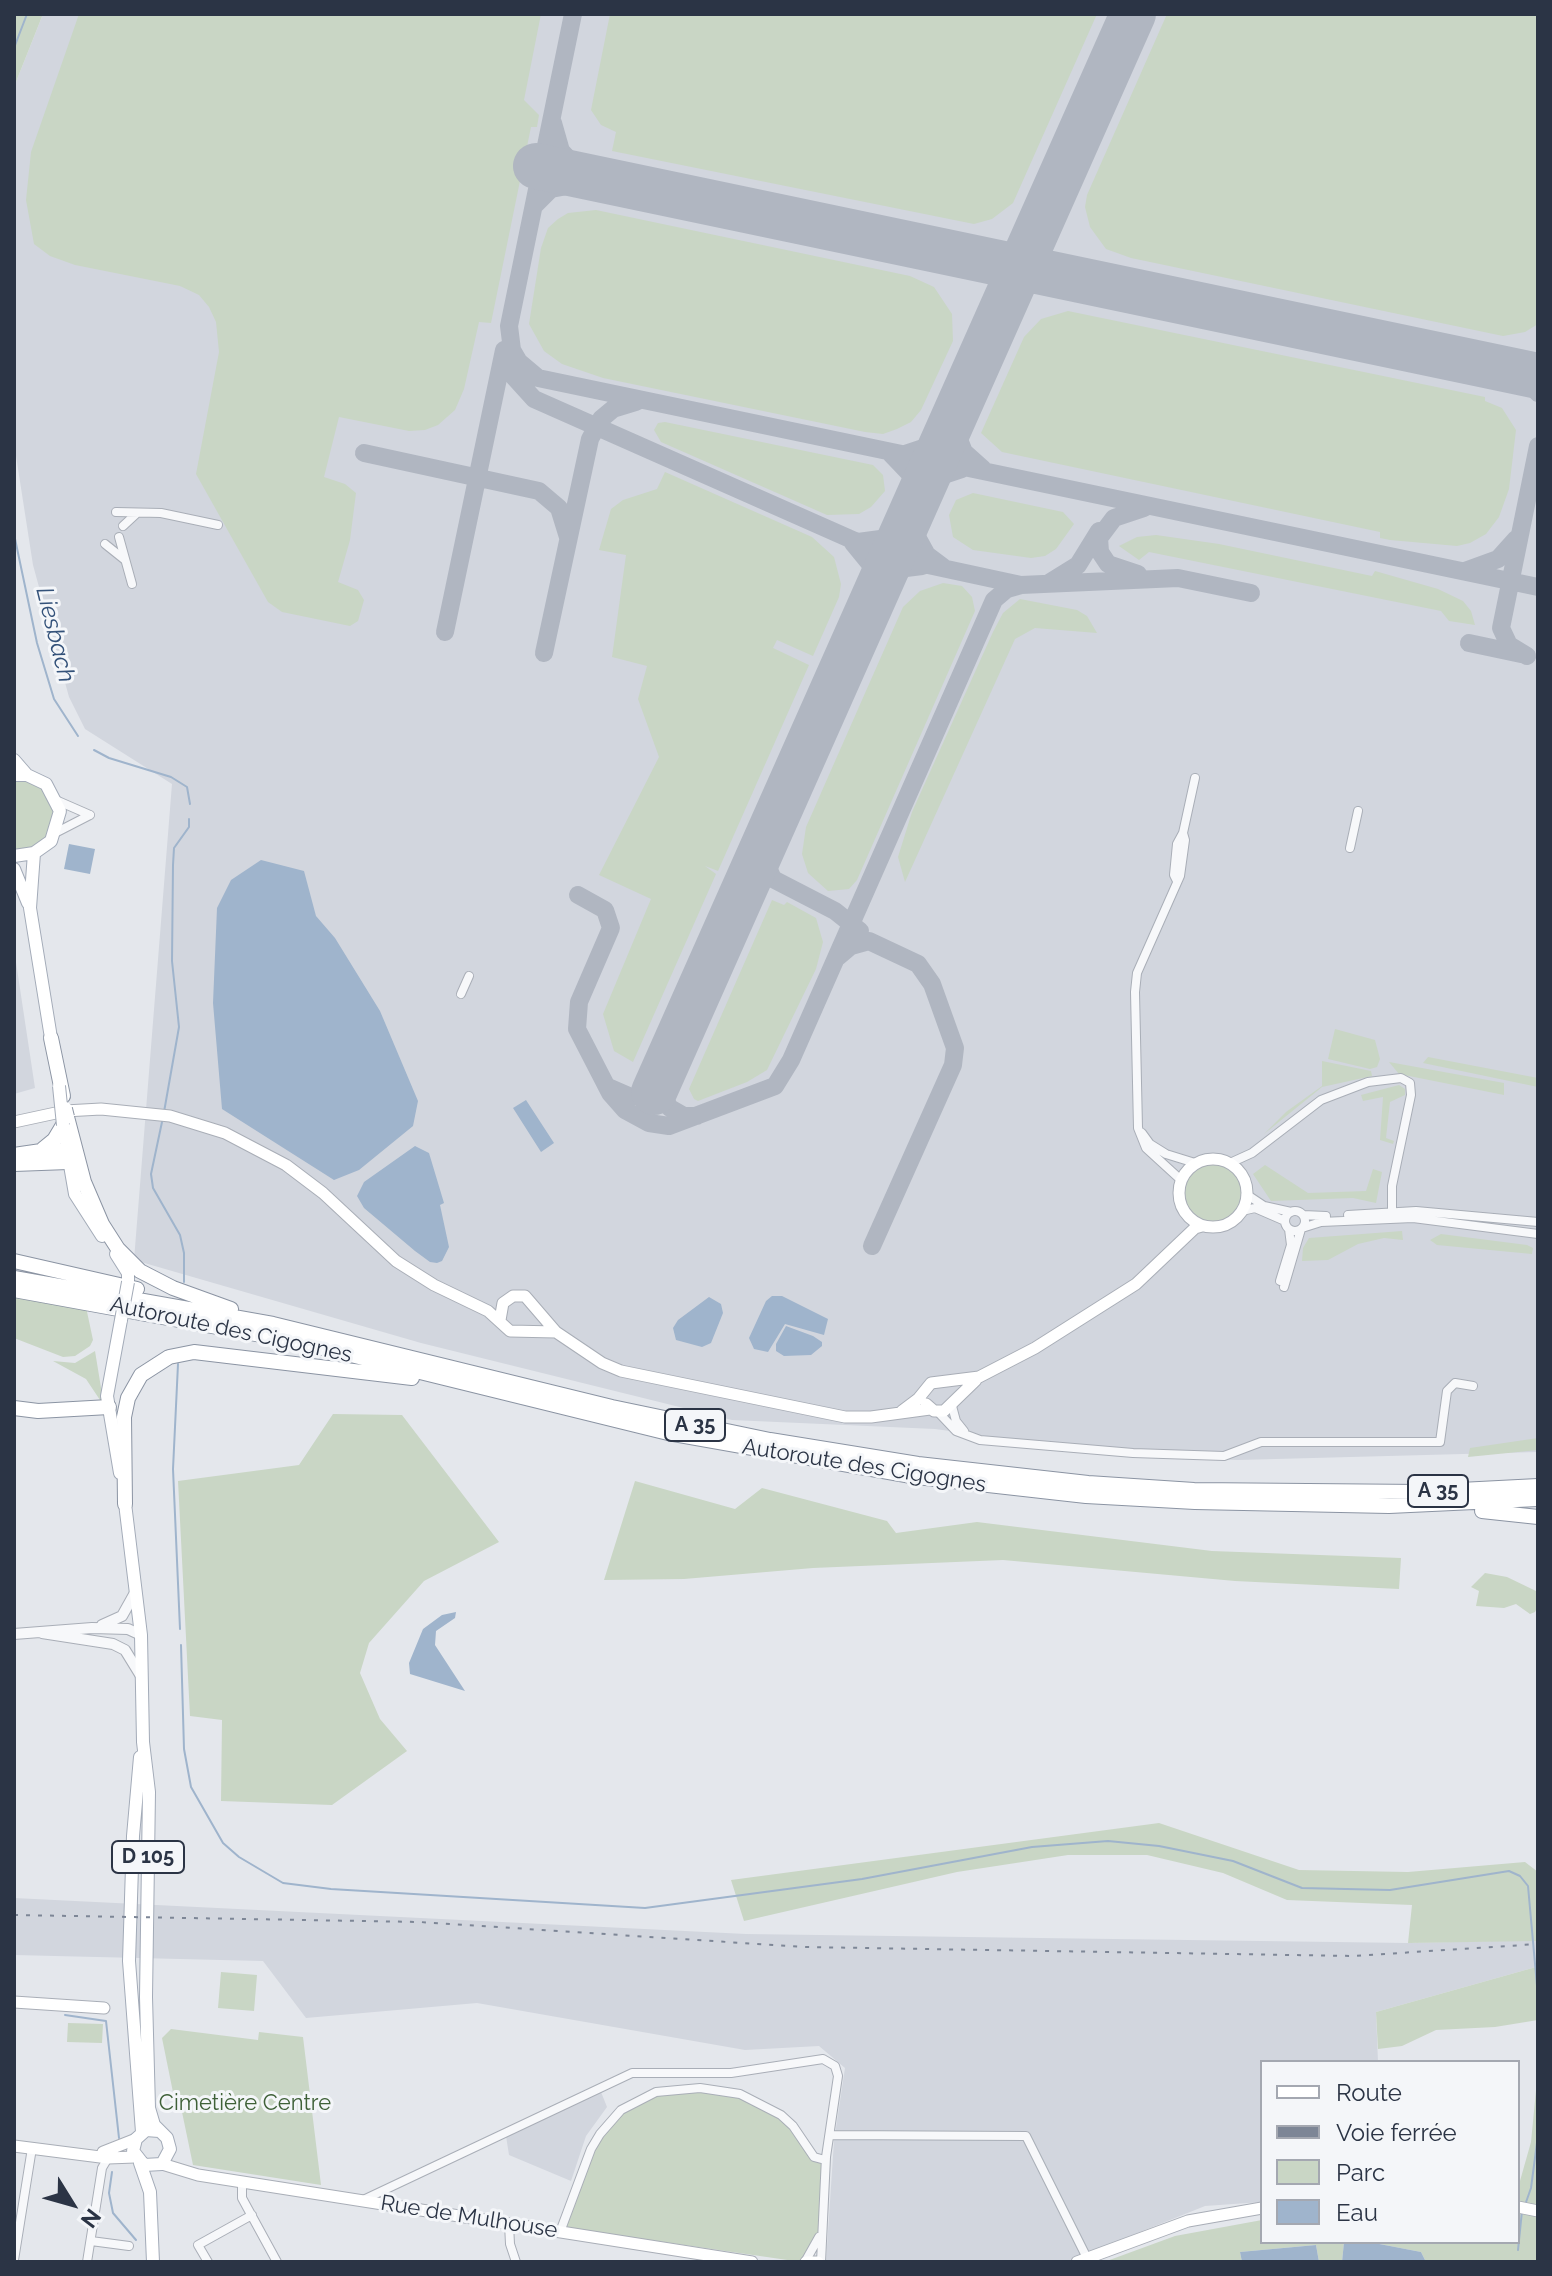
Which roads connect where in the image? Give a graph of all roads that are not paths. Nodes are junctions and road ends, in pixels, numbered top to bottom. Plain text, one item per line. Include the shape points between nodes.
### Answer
1 (116, 512) dead end
2 (137, 513) junction
3 (218, 525) dead end
4 (123, 526) dead end
5 (119, 537) dead end
6 (105, 544) dead end
7 (125, 561) junction
8 (132, 584) dead end
9 (14, 760) edge
10 (20, 775) edge
11 (1195, 778) dead end
12 (58, 801) junction
13 (1358, 811) dead end
14 (57, 832) junction
15 (1350, 848) dead end
16 (34, 853) junction
17 (14, 856) edge
18 (14, 869) edge
19 (30, 908) junction
20 (469, 976) dead end
21 (461, 994) dead end
22 (51, 1038) junction
23 (65, 1115) junction
24 (14, 1122) edge
25 (1138, 1128) junction
26 (43, 1149) junction
27 (14, 1155) edge
28 (68, 1158) junction
29 (1195, 1163) junction
30 (1230, 1163) junction
31 (14, 1164) edge
32 (1181, 1180) junction
33 (1246, 1194) junction
34 (1242, 1211) junction
35 (1292, 1212) junction
36 (1392, 1212) junction
37 (1303, 1215) junction
38 (1188, 1217) junction
39 (1538, 1222) edge
40 (1287, 1225) junction
41 (1202, 1226) junction
42 (1302, 1229) junction
43 (1538, 1234) edge
44 (1175, 1247) junction
45 (14, 1261) edge
46 (14, 1278) edge
47 (14, 1290) edge
48 (469, 1300) junction
49 (503, 1303) junction
50 (537, 1312) junction
51 (500, 1320) junction
52 (273, 1324) junction
53 (531, 1329) junction
54 (556, 1332) junction
55 (979, 1377) junction
56 (459, 1383) junction
57 (948, 1383) junction
58 (1473, 1386) dead end
59 (924, 1393) junction
60 (108, 1402) junction
61 (954, 1402) junction
62 (14, 1408) edge
63 (934, 1410) junction
64 (899, 1413) junction
65 (967, 1435) junction
66 (1538, 1486) edge
67 (1538, 1499) edge
68 (125, 1504) junction
69 (1410, 1505) junction
70 (1538, 1517) edge
71 (136, 1591) junction
72 (92, 1628) junction
73 (42, 1633) junction
74 (14, 1634) edge
75 (141, 1635) junction
76 (142, 1678) junction
77 (143, 1742) junction
78 (14, 2002) edge
79 (104, 2008) dead end
80 (159, 2131) junction
81 (831, 2135) junction
82 (139, 2136) junction
83 (14, 2146) edge
84 (32, 2148) junction
85 (170, 2152) junction
86 (92, 2155) junction
87 (138, 2160) junction
88 (825, 2160) junction
89 (105, 2163) junction
90 (160, 2165) junction
91 (186, 2171) junction
92 (242, 2182) junction
93 (150, 2192) junction
94 (362, 2201) junction
95 (1260, 2208) edge
96 (252, 2215) junction
97 (509, 2224) junction
98 (822, 2228) junction
99 (560, 2232) junction
100 (91, 2241) junction
101 (129, 2246) dead end
102 (14, 2260) edge
103 (1082, 2260) edge
104 (87, 2262) edge
105 (153, 2262) edge
106 (208, 2262) edge
107 (277, 2262) edge
108 (516, 2262) edge
109 (752, 2262) edge
110 (806, 2262) edge
111 (820, 2262) edge

1 - 2 street
2 - 3 street
2 - 4 street
5 - 7 street
6 - 7 street
7 - 8 street
9 - 10 main road
10 - 12 main road via 46,784
11 - 25 street via 1183,833 1183,867 1137,973
12 - 14 main road
12 - 14 street via 90,815
13 - 15 street
14 - 16 main road
16 - 17 main road
16 - 19 main road
18 - 19 main road
19 - 22 main road
20 - 21 street
22 - 23 highway
22 - 23 main road, bridge
23 - 26 highway
23 - 28 main road
23 - 52 highway via 84,1182 118,1249 140,1271 173,1288
24 - 48 main road via 101,1109 170,1116 225,1133 302,1176 408,1269
25 - 29 street via 1166,1154
25 - 32 street via 1146,1148
26 - 27 highway
26 - 28 highway
28 - 31 highway
28 - 60 main road, bridge via 75,1194 123,1261 128,1282
29 - 30 main road
29 - 32 main road
30 - 33 main road via 1244,1180
30 - 36 street via 1252,1153 1321,1100 1368,1082 1401,1078 1410,1083 1411,1095 1392,1186
32 - 38 main road via 1180,1203
33 - 34 main road
33 - 35 street via 1264,1206
34 - 40 street via 1268,1211
34 - 41 main road via 1229,1223
35 - 37 street
35 - 40 street
36 - 37 street
36 - 39 street
37 - 42 street
38 - 41 main road
38 - 44 main road
40 - 42 street
40 - 42 street via 1291,1245 1282,1284
41 - 44 main road
42 - 43 street via 1333,1221 1413,1218
44 - 55 main road via 1129,1289
45 - 52 highway
46 - 52 highway, Autoroute des Cigognes / A 35
47 - 56 highway, Autoroute des Cigognes / A 35 via 227,1327
48 - 49 main road
48 - 51 main road
49 - 50 main road via 525,1296
49 - 51 main road
50 - 53 main road
50 - 54 main road
51 - 53 main road via 515,1333
52 - 66 highway, Autoroute des Cigognes / A 35 via 612,1407 918,1464 1194,1490 1421,1492
53 - 54 main road
54 - 64 main road via 602,1363 630,1373 845,1417
55 - 57 main road
55 - 61 main road
56 - 68 highway via 194,1352 169,1357 141,1375 128,1398
56 - 69 highway, Autoroute des Cigognes / A 35 via 696,1439 917,1477 1086,1496
57 - 59 main road via 935,1381
57 - 61 main road
58 - 65 street via 1455,1383 1447,1391 1440,1442 1261,1442 1220,1456
59 - 63 main road
59 - 64 main road
60 - 62 highway via 38,1411
60 - 68 main road, D 105
61 - 63 main road
61 - 65 street via 956,1421
63 - 64 main road
63 - 65 street
67 - 69 highway, Autoroute des Cigognes / A 35
68 - 71 main road, D 105
69 - 70 highway
71 - 72 street via 122,1616
71 - 75 main road, D 105
72 - 73 street
72 - 75 street via 128,1629
73 - 74 street
73 - 76 street via 113,1644 125,1650
75 - 76 main road, D 105
76 - 77 main road, D 105
77 - 80 main road, D 105 via 149,1792 149,2108
77 - 82 main road, D 105 via 134,1808 129,1961
78 - 79 main road
80 - 82 main road
80 - 85 main road via 169,2141
81 - 88 street
81 - 94 street via 838,2076 828,2061 731,2073 639,2071
81 - 103 street via 1026,2136
82 - 86 main road
82 - 87 main road
83 - 84 main road
84 - 86 main road
84 - 102 street
85 - 90 main road
85 - 91 main road
86 - 89 main road
87 - 89 main road
87 - 90 main road
87 - 93 main road
88 - 98 street
88 - 99 street via 814,2157 781,2115 752,2099 712,2088 656,2092 621,2110 600,2134
89 - 100 street
90 - 91 main road, Rue de Mulhouse
90 - 93 main road
91 - 92 main road, Rue de Mulhouse
92 - 94 main road, Rue de Mulhouse
92 - 96 street via 242,2198
93 - 105 main road
94 - 97 main road, Rue de Mulhouse
95 - 103 main road via 1188,2221
96 - 106 street via 198,2245
96 - 107 street
97 - 99 main road, Rue de Mulhouse
97 - 108 street
98 - 110 street
98 - 111 street
99 - 109 main road, Rue de Mulhouse
100 - 101 street
100 - 104 street
110 - 111 main road

